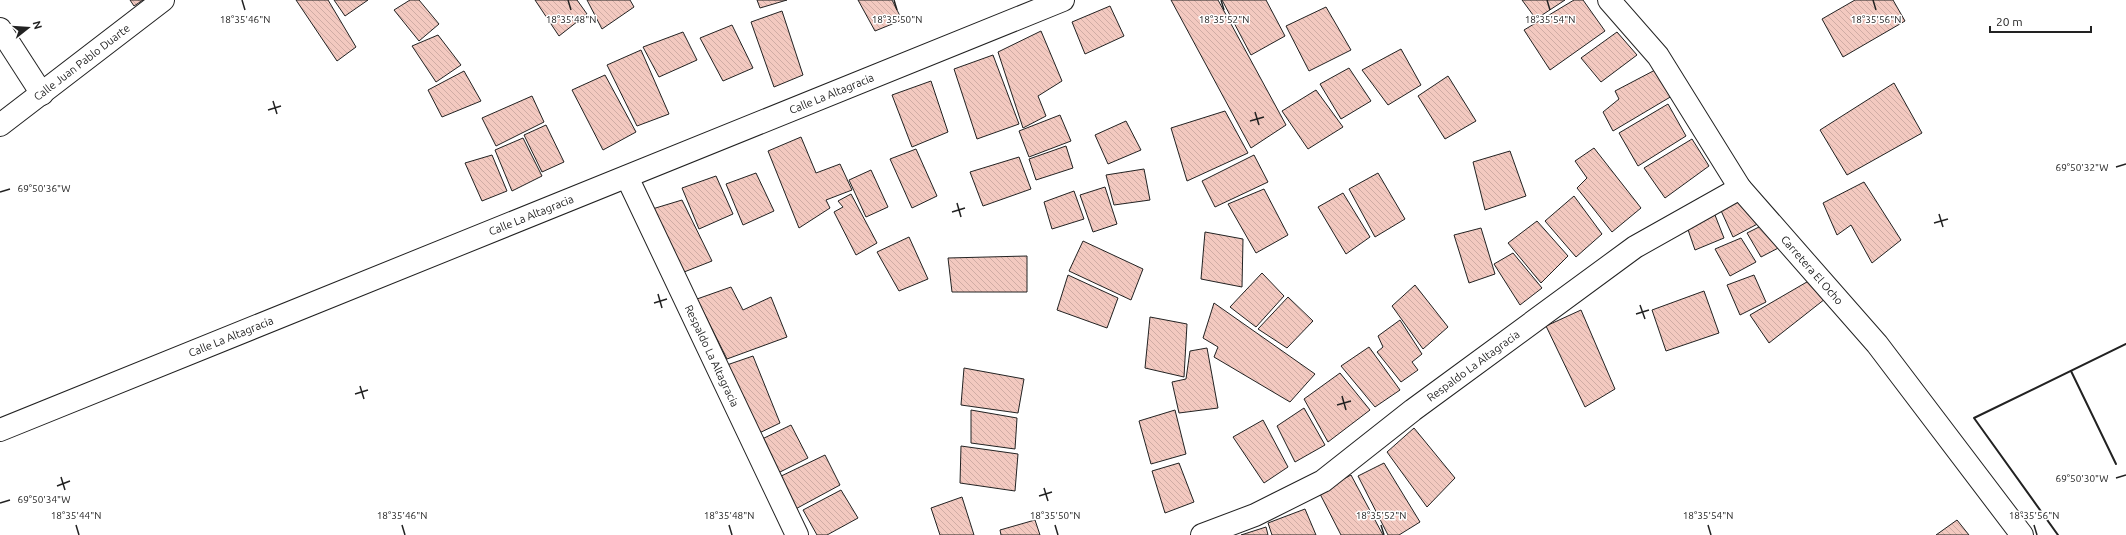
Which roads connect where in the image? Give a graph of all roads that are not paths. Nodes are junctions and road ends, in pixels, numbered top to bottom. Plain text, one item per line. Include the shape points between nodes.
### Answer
1 (163, 0) edge
2 (1063, 0) edge
3 (1609, 0) edge
4 (0, 30) edge
5 (42, 94) junction
6 (0, 125) edge
7 (627, 177) junction
8 (1740, 188) junction
9 (0, 430) edge
10 (797, 535) edge
11 (1202, 535) edge
12 (2022, 535) edge

1 - 5 street, Calle Juan Pablo Duarte
2 - 7 street, Calle La Altagracia
3 - 8 street, Carretera El Ocho via 1658,56
4 - 5 street
5 - 6 street, Calle Juan Pablo Duarte
7 - 9 street, Calle La Altagracia
7 - 10 street, Respaldo La Altagracia
8 - 11 street, Respaldo La Altagracia via 1635,247 1413,410 1323,481 1254,515
8 - 12 street, Carretera El Ocho via 1877,344

